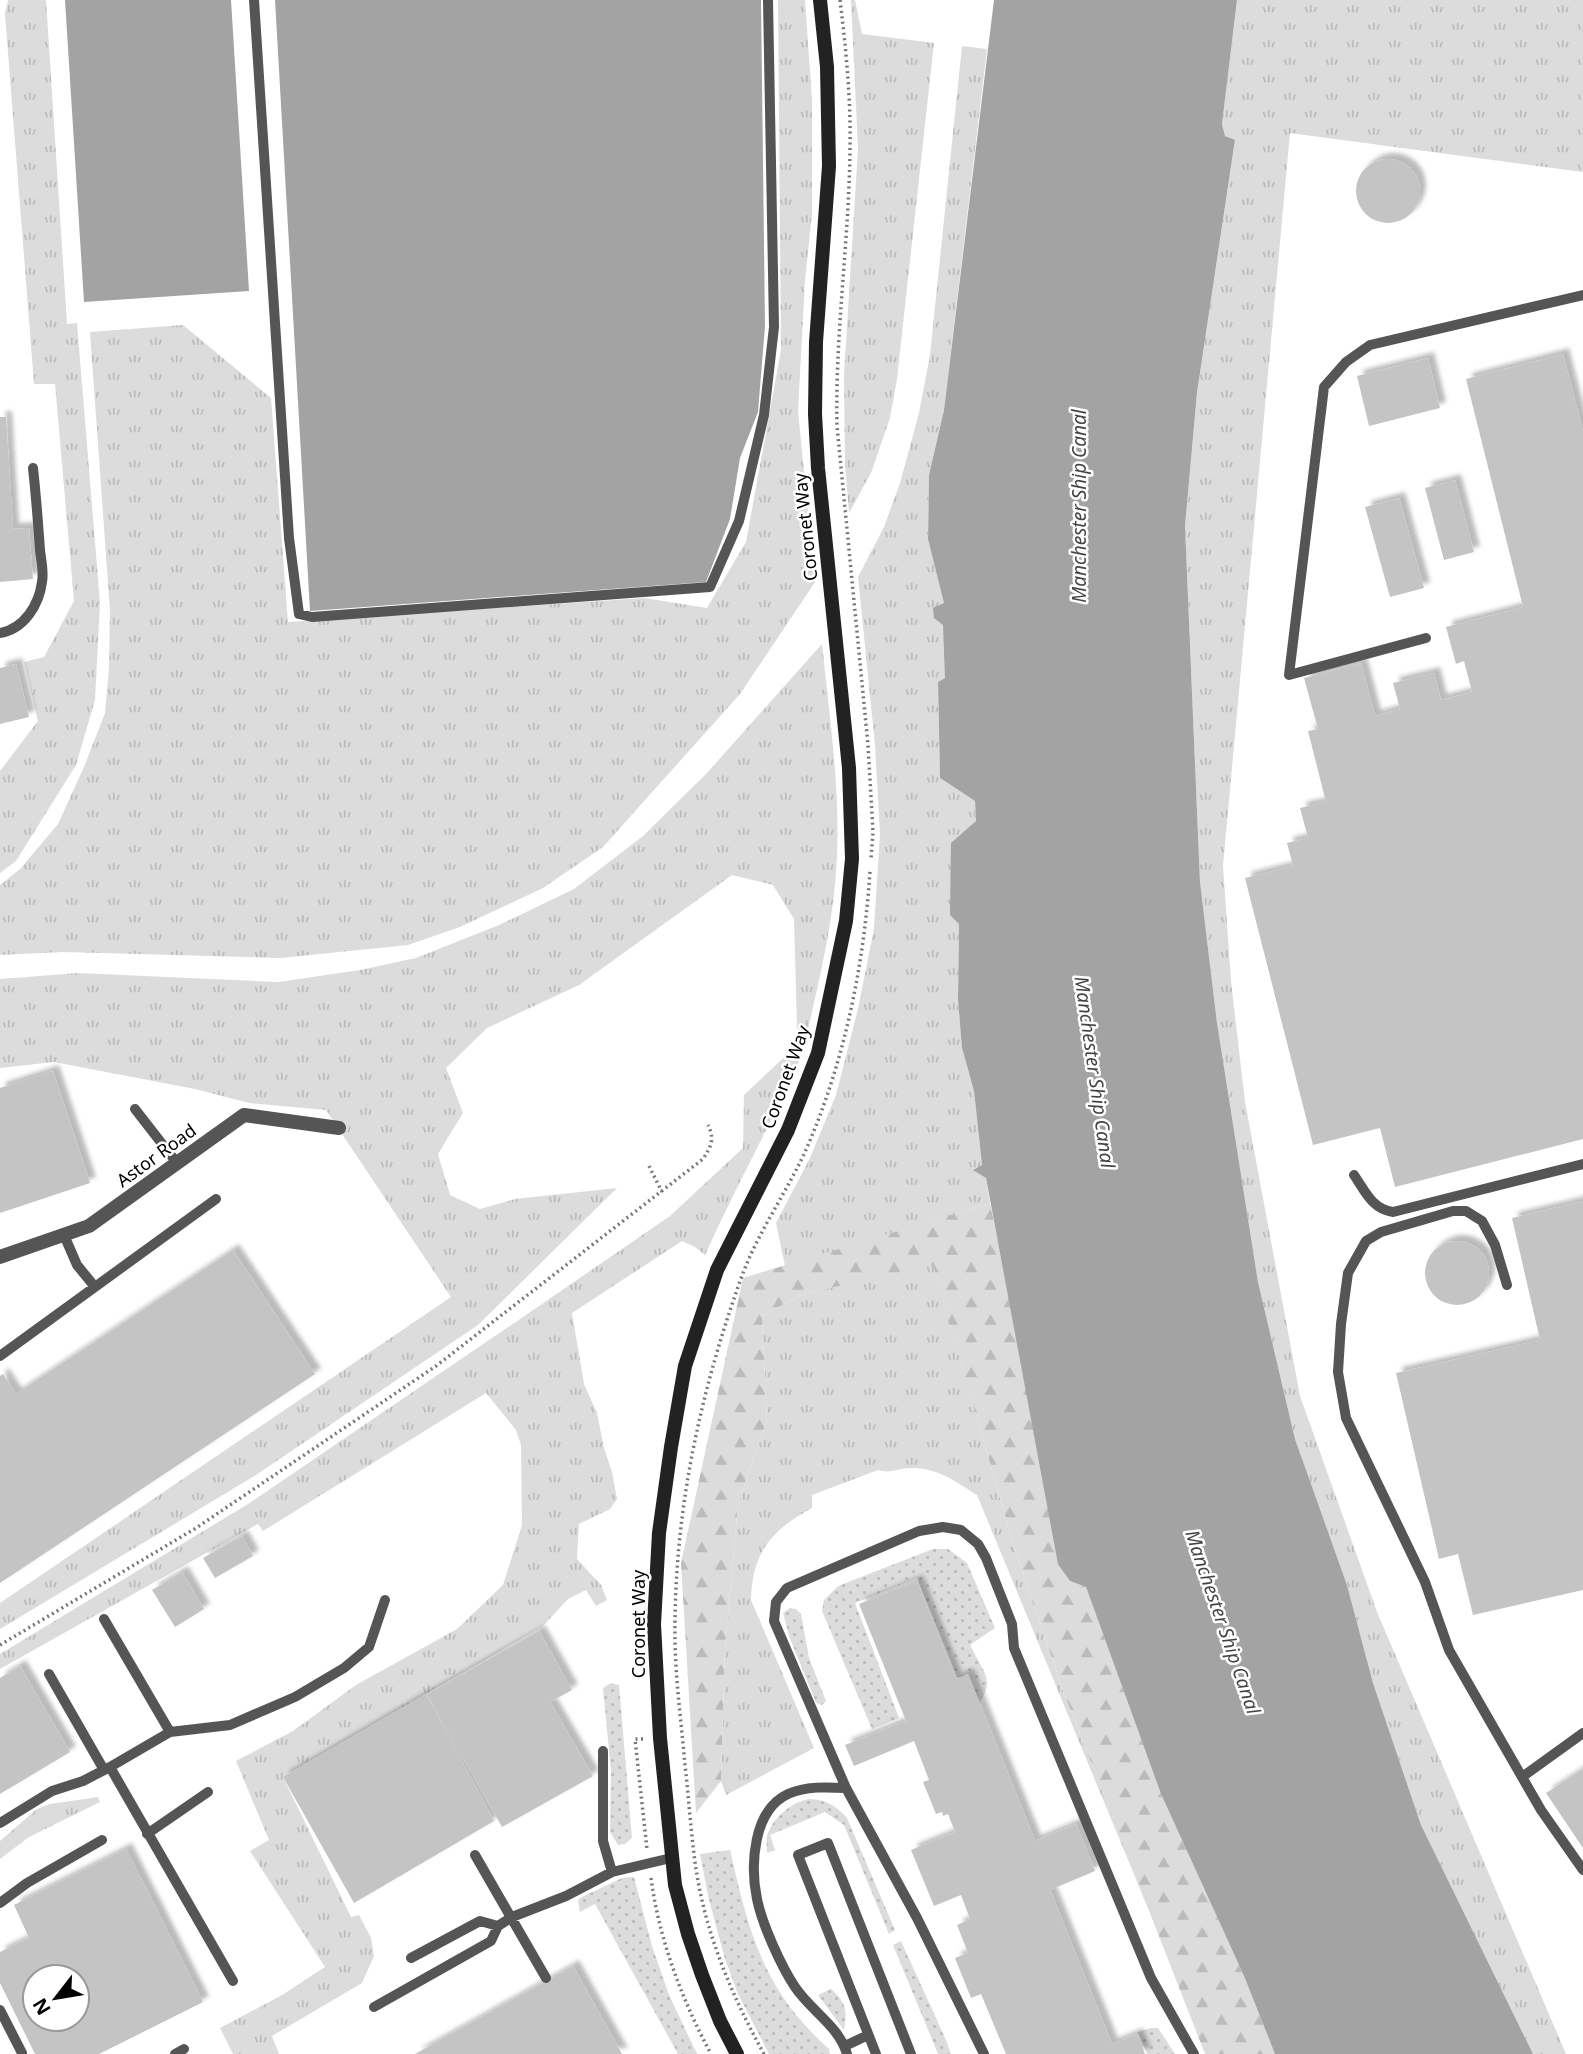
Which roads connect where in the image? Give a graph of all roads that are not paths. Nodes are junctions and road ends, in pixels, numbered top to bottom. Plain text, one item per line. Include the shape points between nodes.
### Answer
1 (254, 0) edge
2 (768, 0) edge
3 (820, 0) edge
4 (1583, 295) edge
5 (33, 468) dead end
6 (0, 633) edge
7 (1426, 638) dead end
8 (135, 1110) dead end
9 (339, 1128) dead end
10 (177, 1163) junction
11 (1583, 1164) edge
12 (1354, 1175) dead end
13 (216, 1199) dead end
14 (64, 1235) junction
15 (0, 1257) edge
16 (1507, 1285) dead end
17 (95, 1287) junction
18 (0, 1356) edge
19 (386, 1600) dead end
20 (104, 1619) dead end
21 (49, 1674) dead end
22 (170, 1732) junction
23 (1583, 1733) edge
24 (603, 1751) dead end
25 (107, 1769) junction
26 (1522, 1777) junction
27 (846, 1788) junction
28 (208, 1792) dead end
29 (0, 1823) edge
30 (147, 1833) junction
31 (102, 1840) dead end
32 (475, 1855) dead end
33 (671, 1857) junction
34 (1583, 1870) edge
35 (612, 1872) junction
36 (0, 1903) edge
37 (512, 1917) junction
38 (498, 1926) junction
39 (411, 1958) dead end
40 (545, 1978) dead end
41 (233, 1981) dead end
42 (374, 2007) dead end
43 (0, 2010) edge
44 (868, 2035) junction
45 (846, 2050) edge
46 (22, 2053) edge
47 (737, 2054) edge
48 (876, 2054) edge
49 (911, 2054) edge
50 (984, 2054) edge
51 (1194, 2054) edge

1 - 2 lane via 289,538 299,614 312,617 710,587 739,521 764,415 774,327
3 - 33 street, Coronet Way via 829,166 814,379 818,468 850,780 852,859 846,922 818,1053 788,1130 717,1270 685,1366 659,1533 654,1624
4 - 7 lane via 1370,345 1346,362 1324,387 1289,675
5 - 6 lane via 43,580 37,601 22,624
8 - 10 lane
9 - 10 street, Astor Road via 244,1115
10 - 14 street, Astor Road via 89,1226
11 - 12 lane via 1393,1212 1372,1202
13 - 17 lane
14 - 15 street, Astor Road
14 - 17 lane via 77,1265
16 - 26 lane via 1482,1221 1466,1211 1381,1231 1366,1241 1348,1273 1338,1372 1346,1418 1425,1582 1449,1650
17 - 18 lane
19 - 22 lane via 369,1647 344,1668 295,1697 230,1725
20 - 22 lane
21 - 25 lane
22 - 25 lane
23 - 26 lane
24 - 35 lane via 603,1841
25 - 29 lane via 52,1791
25 - 30 lane
26 - 34 lane
27 - 45 lane via 800,1790 774,1804 757,1837 755,1881 757,1901 785,1969
27 - 50 lane
27 - 51 lane via 774,1621 776,1602 787,1588 919,1531 961,1530 986,1558 1013,1624 1014,1648 1151,1978
28 - 30 lane
30 - 41 lane
31 - 36 lane
32 - 37 lane
33 - 35 lane
33 - 47 street, Coronet Way via 688,1934
35 - 37 lane
37 - 38 lane
37 - 40 lane
38 - 39 lane via 480,1921
38 - 42 lane via 491,1941
43 - 46 lane
44 - 45 lane
44 - 48 lane
44 - 49 lane via 798,1855 828,1843

